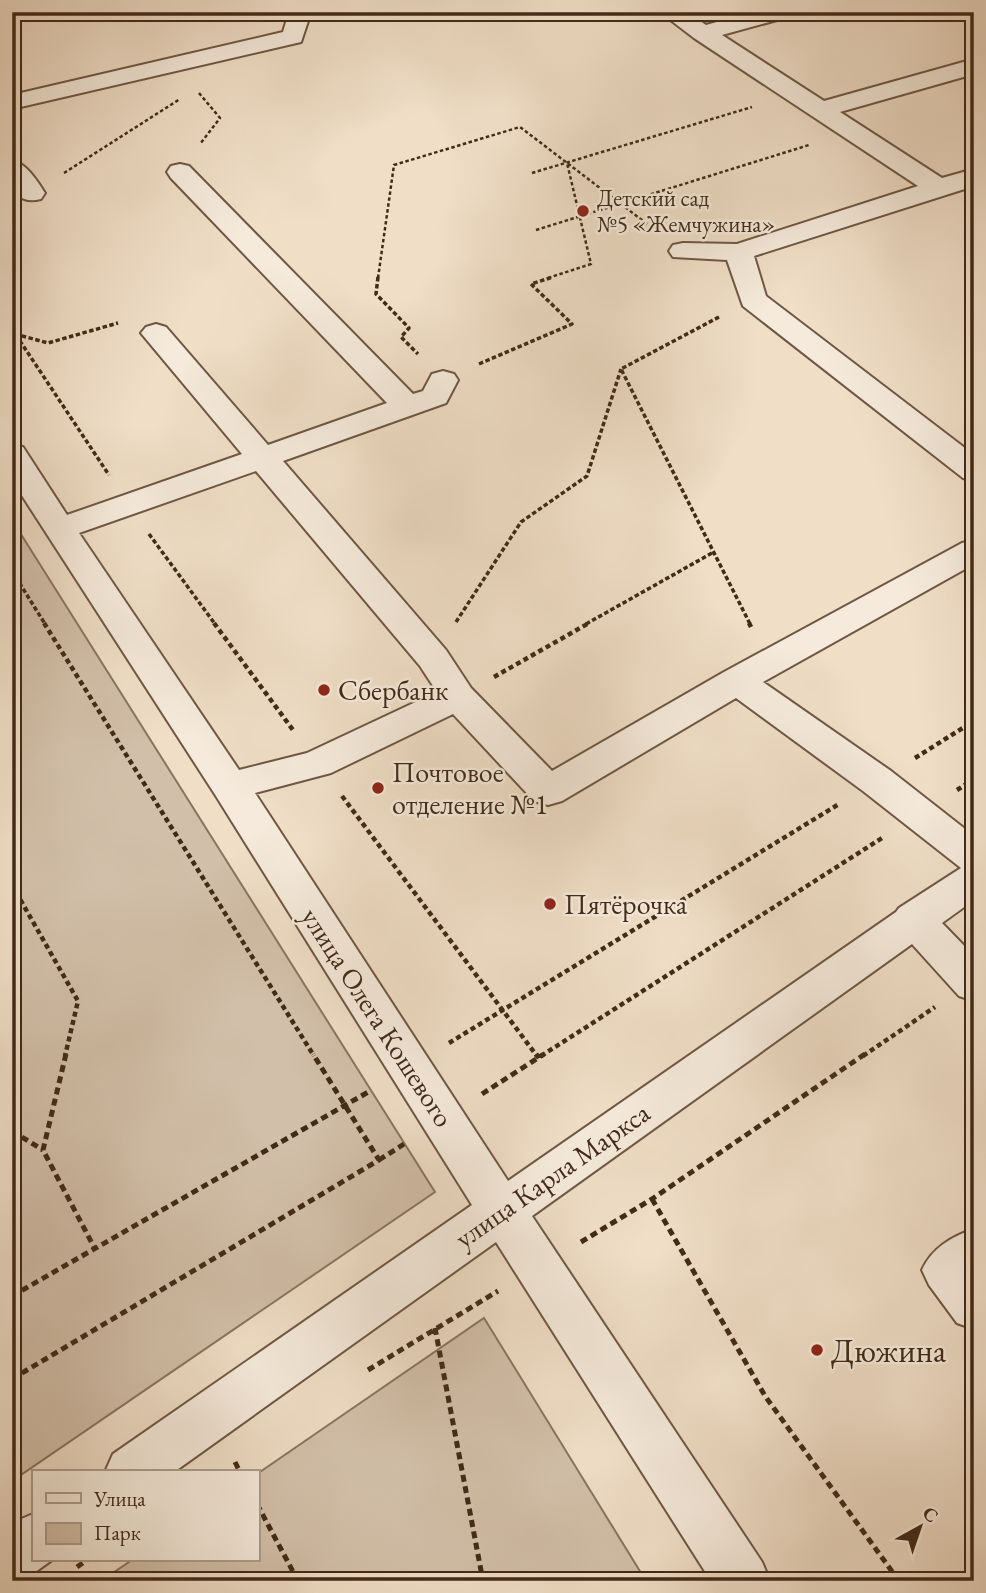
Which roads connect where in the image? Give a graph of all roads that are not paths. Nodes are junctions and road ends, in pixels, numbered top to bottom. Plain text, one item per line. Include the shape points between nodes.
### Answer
1 (300, 12) edge
2 (671, 12) edge
3 (780, 12) edge
4 (702, 33) junction
5 (224, 55) junction
6 (974, 66) edge
7 (243, 72) dead end
8 (12, 102) edge
9 (820, 110) junction
10 (12, 168) edge
11 (180, 172) road end
12 (974, 177) edge
13 (939, 188) junction
14 (32, 193) road end
15 (684, 251) road end
16 (740, 252) junction
17 (156, 333) road end
18 (443, 380) road end
19 (408, 405) junction
20 (12, 454) edge
21 (259, 457) junction
22 (974, 471) edge
23 (59, 529) junction
24 (974, 550) edge
25 (737, 681) junction
26 (458, 697) junction
27 (230, 786) junction
28 (974, 857) edge
29 (974, 879) edge
30 (914, 919) junction
31 (973, 983) edge
32 (501, 1210) junction
33 (974, 1250) edge
34 (974, 1307) edge
35 (134, 1470) edge
36 (32, 1542) edge
37 (12, 1556) edge
38 (743, 1581) edge

1 - 5 street via 293,37
2 - 4 street
3 - 4 street
4 - 9 street
5 - 7 street
5 - 8 street
6 - 9 street
9 - 13 street
10 - 14 street
11 - 19 street
12 - 13 street
13 - 16 street
15 - 16 street
16 - 22 street via 754,300
17 - 21 street
18 - 19 street via 435,397
19 - 21 street
20 - 23 street, улица Олега Кошевого
21 - 23 street
21 - 26 street via 433,658
23 - 27 street, улица Олега Кошевого
24 - 25 street
25 - 26 street via 548,791
25 - 28 street
26 - 27 street via 318,764
27 - 32 street, улица Олега Кошевого
29 - 30 street, улица Карла Маркса
30 - 31 street
30 - 32 street, улица Карла Маркса
32 - 35 street, улица Карла Маркса
32 - 38 street, улица Олега Кошевого
33 - 34 street via 946,1270
36 - 37 street

